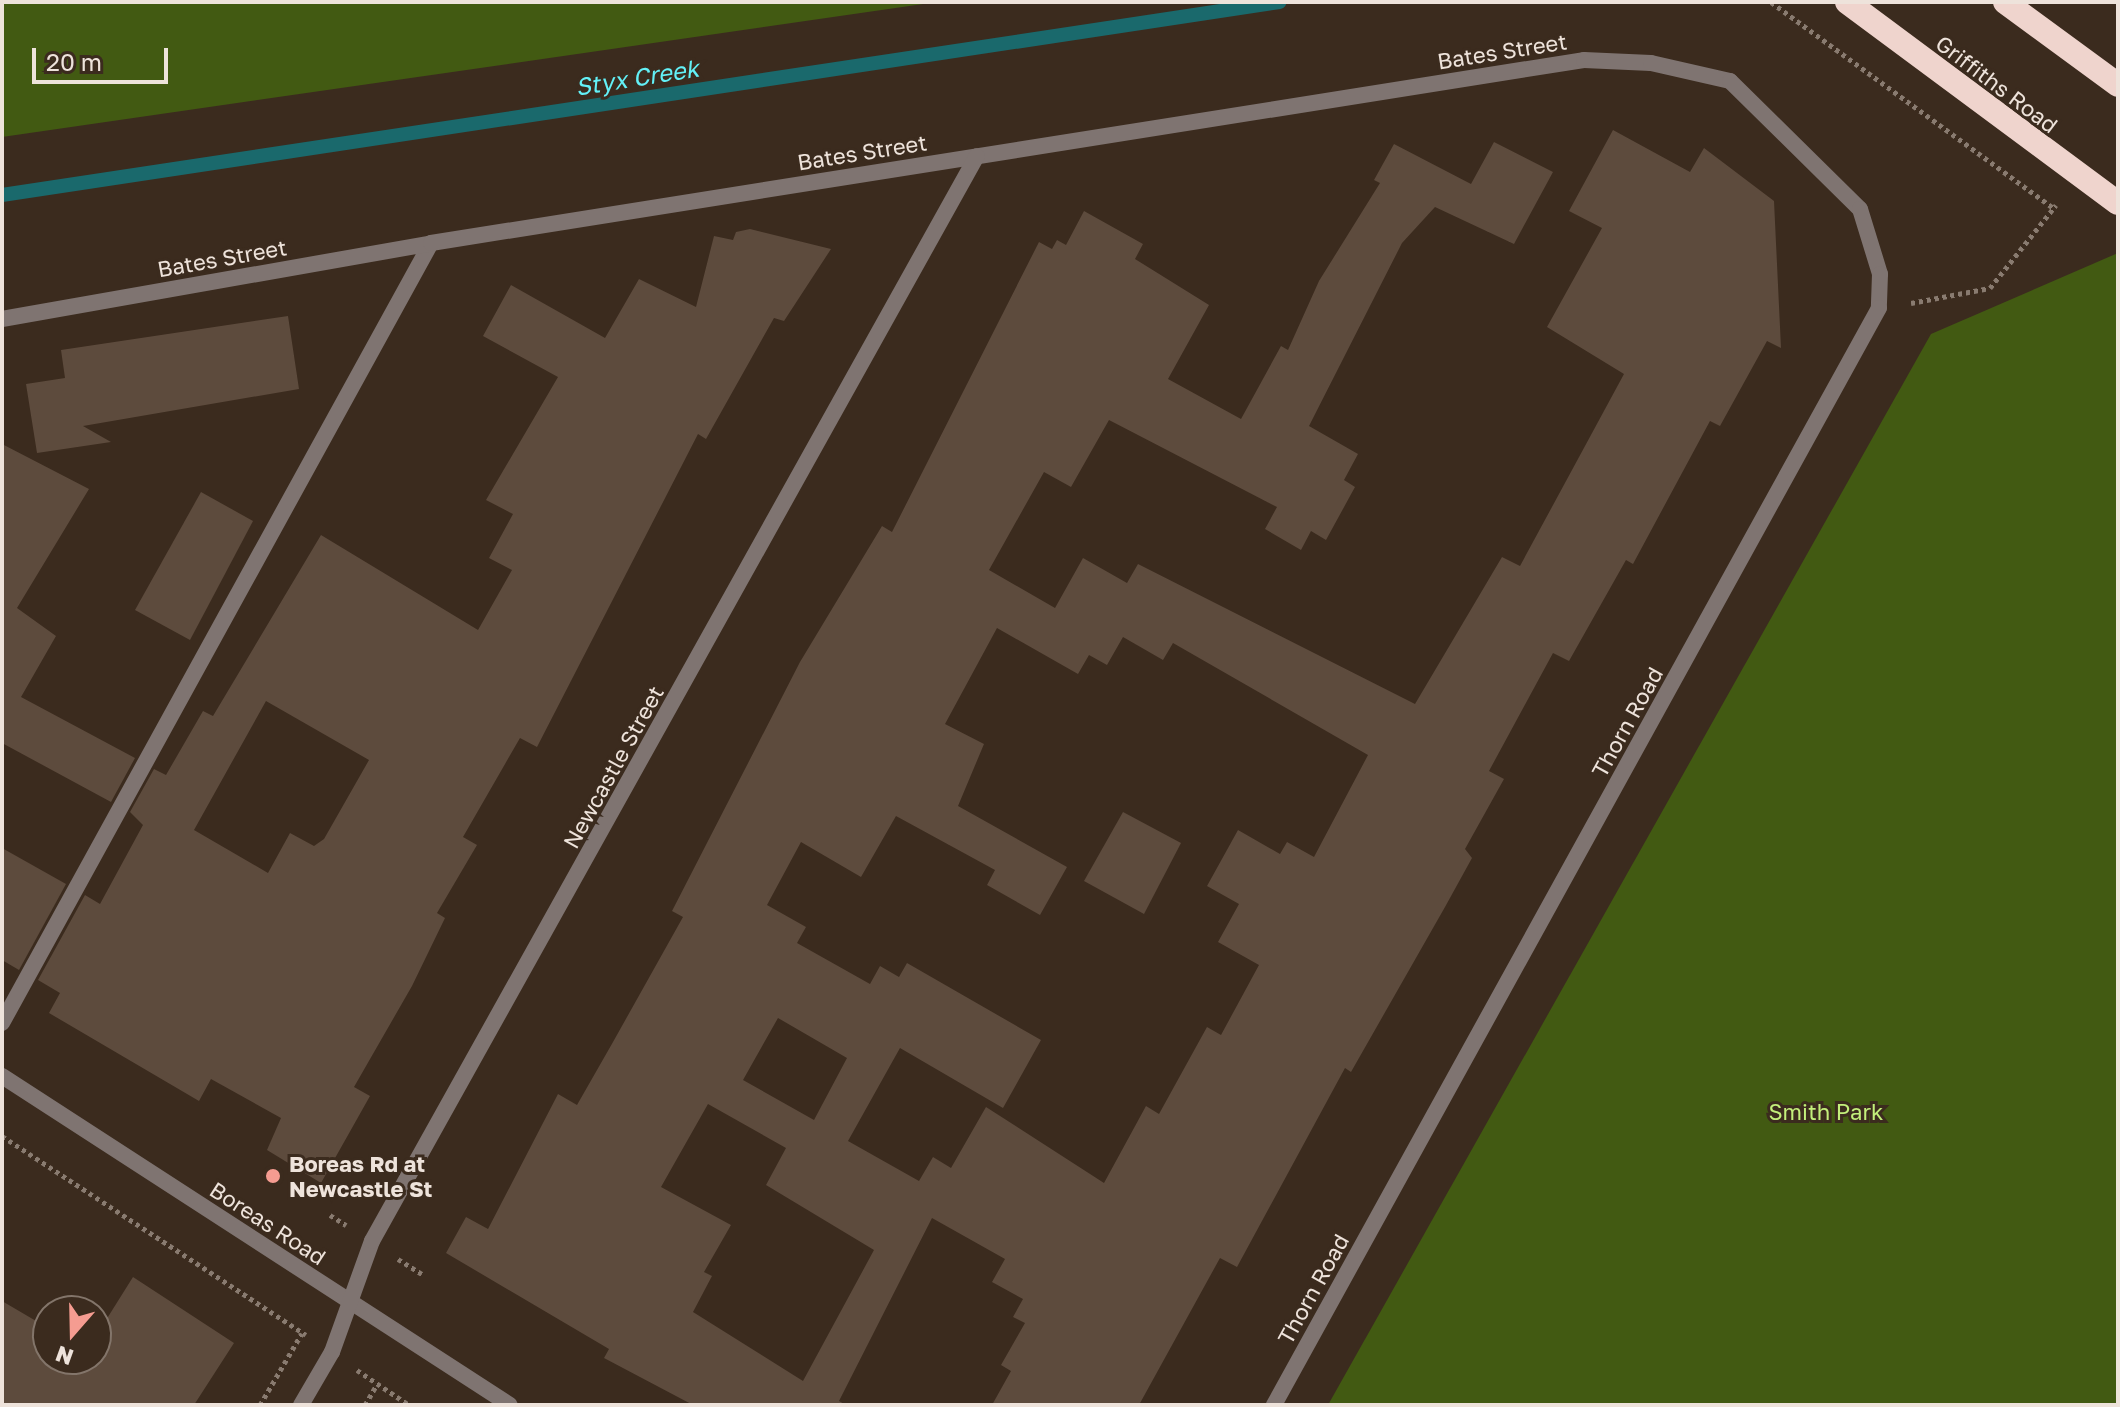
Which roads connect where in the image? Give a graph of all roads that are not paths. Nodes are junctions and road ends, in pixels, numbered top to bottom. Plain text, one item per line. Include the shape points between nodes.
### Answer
1 (1847, 2) edge
2 (2005, 2) edge
3 (1730, 81) joint
4 (2118, 85) edge
5 (977, 156) junction
6 (2118, 203) edge
7 (431, 243) junction
8 (2, 319) edge
9 (2, 1023) edge
10 (2, 1076) edge
11 (350, 1303) junction
12 (301, 1405) edge
13 (510, 1405) edge
14 (1274, 1405) edge

1 - 6 highway, Griffiths Road
2 - 4 highway
3 - 5 street, Bates Street via 1651,63 1584,60
3 - 14 street, Thorn Road via 1860,209 1880,274 1879,308
5 - 7 street, Bates Street
5 - 11 street, Newcastle Street via 372,1241
7 - 8 street, Bates Street
7 - 9 street
10 - 11 street, Boreas Road
11 - 12 street, Newcastle Street
11 - 13 street, Boreas Road

